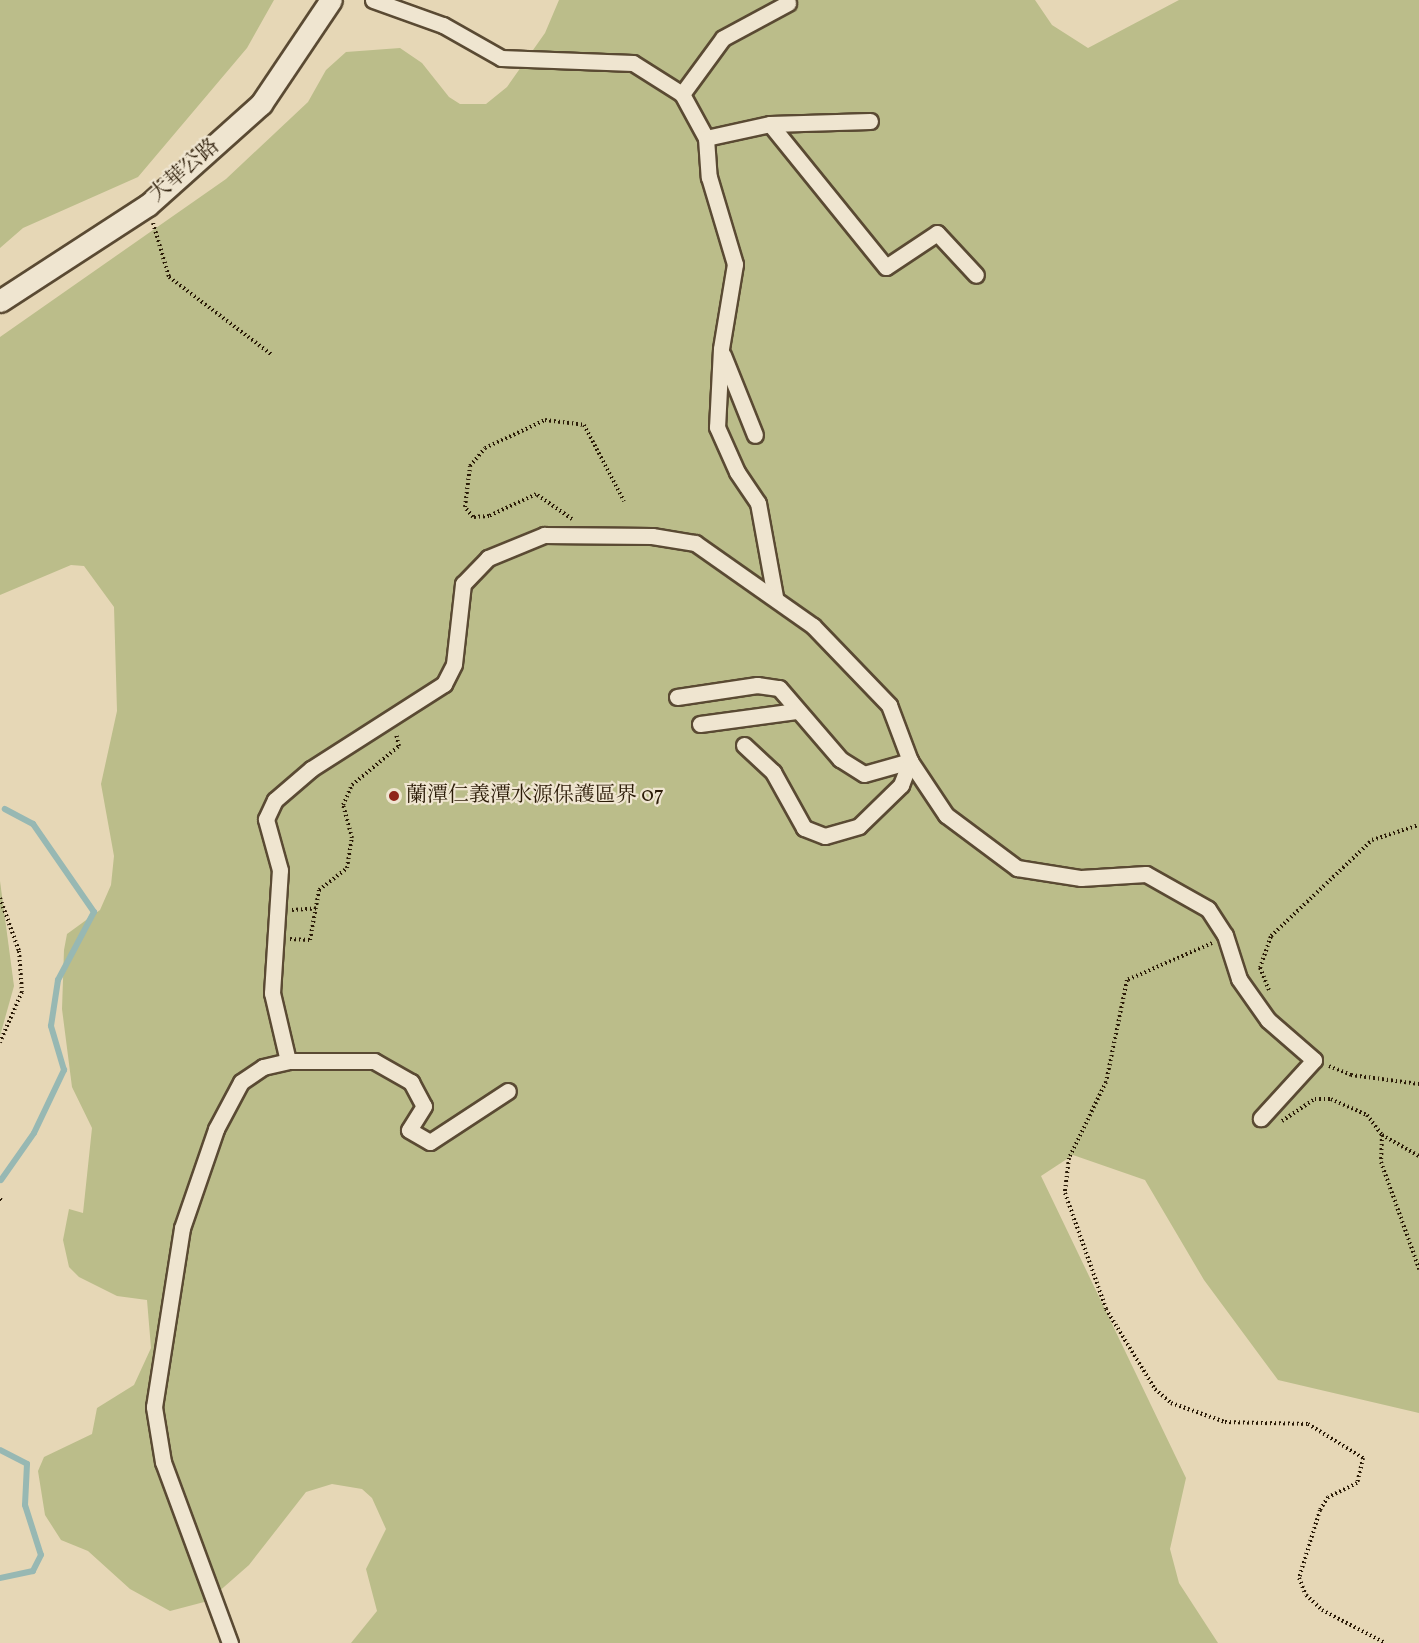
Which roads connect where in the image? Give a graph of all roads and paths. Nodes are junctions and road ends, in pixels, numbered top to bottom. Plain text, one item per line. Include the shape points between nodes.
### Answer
1 (331, 0) edge
2 (374, 0) edge
3 (788, 3) dead end
4 (682, 94) junction
5 (870, 121) dead end
6 (770, 124) junction
7 (706, 138) junction
8 (148, 205) junction
9 (976, 275) dead end
10 (0, 301) edge
11 (721, 350) junction
12 (272, 355) dead end
13 (755, 435) dead end
14 (624, 501) dead end
15 (594, 536) junction
16 (775, 597) junction
17 (677, 697) dead end
18 (796, 711) junction
19 (392, 722) junction
20 (700, 724) dead end
21 (744, 745) dead end
22 (910, 761) junction
23 (1419, 825) edge
24 (0, 898) edge
25 (318, 909) junction
26 (280, 911) junction
27 (1225, 934) junction
28 (278, 938) junction
29 (1268, 1020) junction
30 (0, 1042) edge
31 (1314, 1060) junction
32 (288, 1061) junction
33 (1419, 1084) edge
34 (508, 1091) dead end
35 (1261, 1118) joint
36 (1382, 1135) junction
37 (1419, 1156) edge
38 (1419, 1269) edge
39 (230, 1643) edge
40 (1386, 1643) edge

1 - 8 main road, 大華公路 via 261,104
2 - 4 street via 443,26 501,58 633,63
3 - 4 street via 723,38
4 - 7 street
5 - 6 street
6 - 7 street
6 - 9 street via 886,267 937,233
7 - 11 street via 709,177 735,264
8 - 10 main road, 大華公路
8 - 12 path via 169,277
11 - 13 street
11 - 16 street via 717,427 737,472 758,503
14 - 15 path via 584,425 545,420 486,448 470,466 465,507 473,516 489,516 536,494
15 - 16 street via 695,543
15 - 19 street via 544,535 488,558 463,584 454,664 444,684
16 - 22 street via 813,626 889,705
17 - 18 street via 757,685 779,688
18 - 20 street
18 - 22 street via 840,759 864,774
19 - 25 path via 399,746 351,785 343,806 352,838 347,868 319,890
19 - 26 street via 311,769 275,800 266,819 280,870
21 - 22 street via 773,772 804,828 825,836 859,826 901,785
22 - 27 street via 946,815 1017,868 1081,878 1146,874 1208,909
23 - 29 path via 1372,840 1271,936 1260,968 1273,1000
24 - 30 path via 19,951 22,992
25 - 26 path
25 - 28 path via 310,940
26 - 28 street
27 - 29 street via 1239,979
27 - 40 path via 1200,951 1127,980 1106,1082 1070,1158 1065,1192 1106,1309 1155,1389 1171,1403 1225,1422 1308,1424 1363,1458 1357,1484 1328,1497 1320,1510 1299,1578 1306,1595 1322,1610
28 - 32 street via 272,993
29 - 31 street
31 - 33 path via 1351,1075
31 - 35 street
32 - 34 street via 374,1061 411,1082 424,1106 409,1130 430,1142
32 - 39 street via 263,1066 241,1082 216,1130 182,1228 154,1407 163,1462
35 - 36 path via 1278,1123 1315,1099 1331,1099 1367,1115
36 - 37 path
36 - 38 path via 1380,1161

